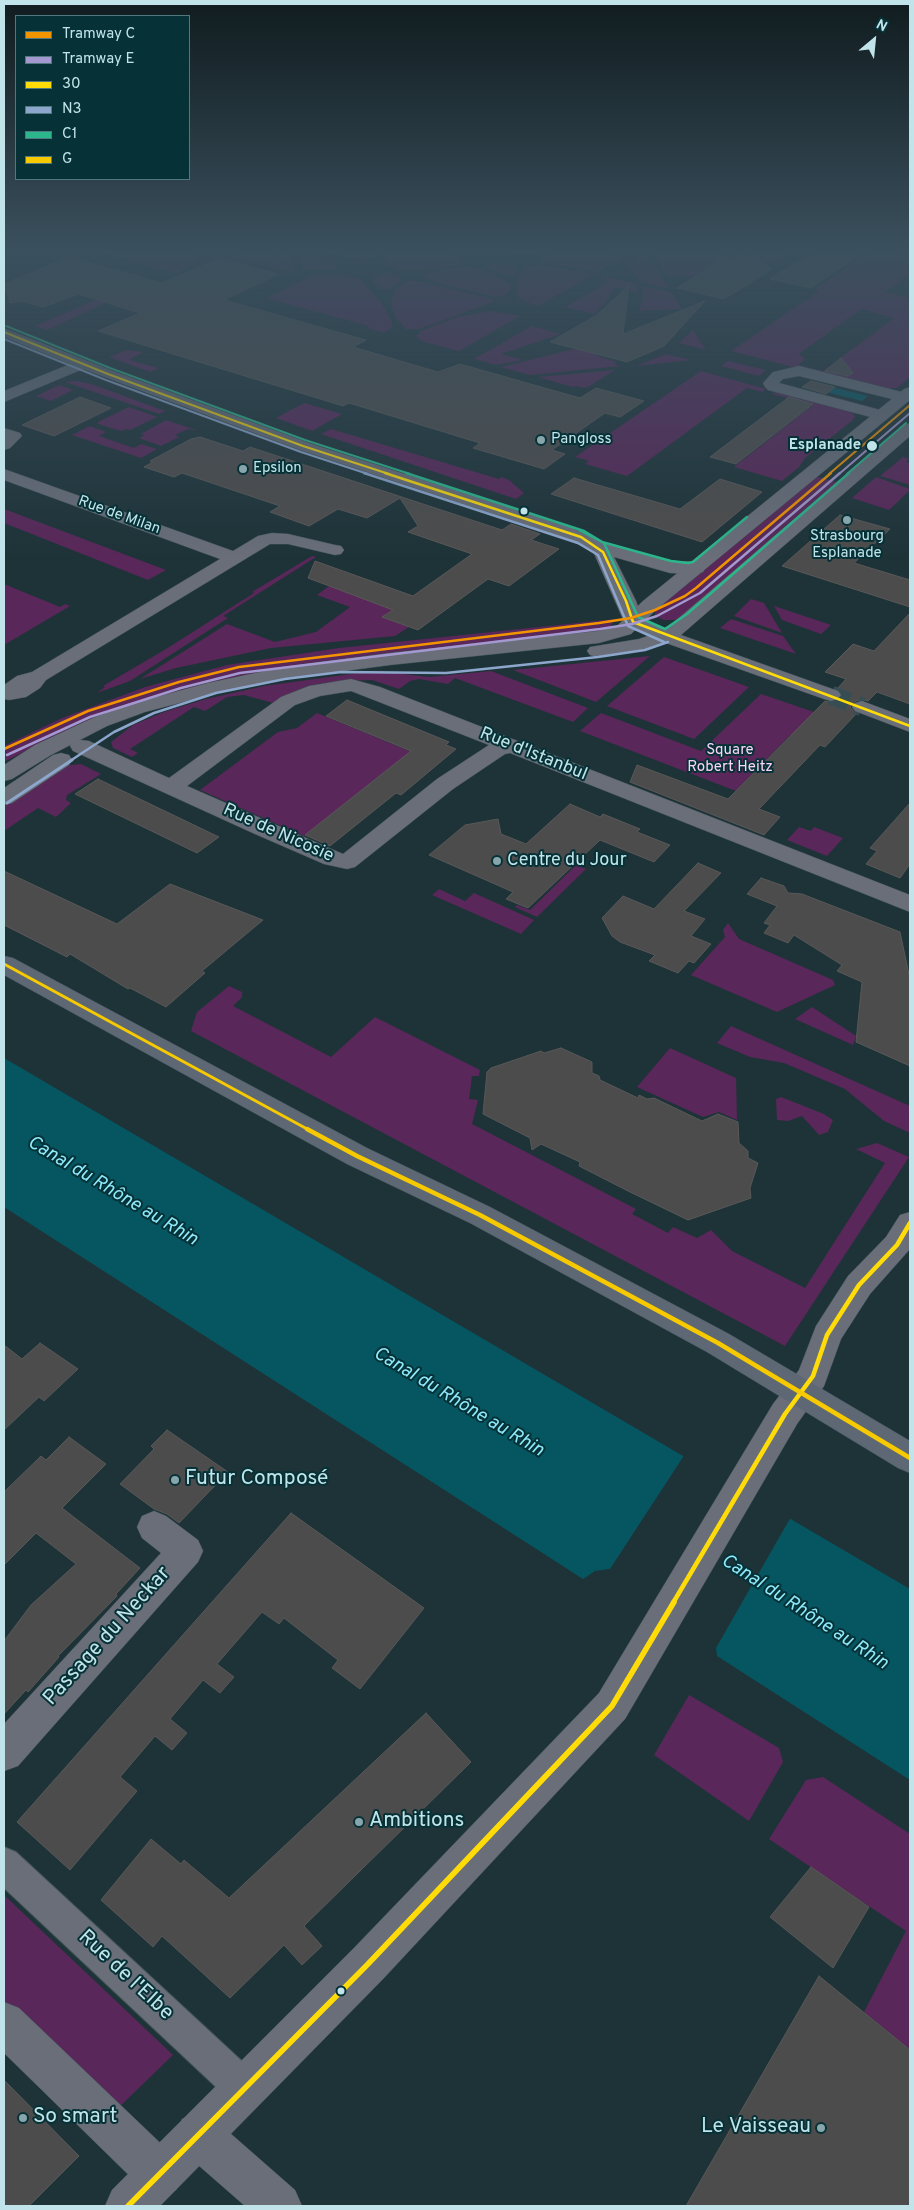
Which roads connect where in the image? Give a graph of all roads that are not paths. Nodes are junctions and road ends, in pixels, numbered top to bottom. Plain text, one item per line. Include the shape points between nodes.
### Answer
1 (56, 353) edge
2 (82, 364) junction
3 (4, 397) edge
4 (891, 405) edge
5 (910, 428) edge
6 (4, 433) edge
7 (4, 445) edge
8 (4, 474) edge
9 (594, 545) junction
10 (335, 550) dead end
11 (235, 558) junction
12 (696, 568) junction
13 (633, 622) junction
14 (666, 636) junction
15 (341, 666) junction
16 (188, 694) junction
17 (831, 695) tunnel mouth
18 (6, 696) edge
19 (862, 707) tunnel mouth
20 (910, 726) edge
21 (81, 746) junction
22 (509, 747) junction
23 (4, 774) edge
24 (171, 787) junction
25 (4, 798) edge
26 (910, 904) edge
27 (4, 964) edge
28 (910, 1223) edge
29 (800, 1392) junction
30 (910, 1458) edge
31 (154, 1526) dead end
32 (4, 1752) edge
33 (4, 1864) edge
34 (4, 2023) edge
35 (245, 2088) junction
36 (198, 2134) junction
37 (160, 2174) junction
38 (128, 2206) edge
39 (279, 2206) edge

1 - 2 street
2 - 3 street
2 - 9 street via 303,446 566,532
4 - 4 street via 799,371 778,375 771,383 773,387
4 - 12 street
5 - 14 street via 691,619
6 - 7 street via 14,436
8 - 11 street, Rue de Milan
9 - 12 street via 670,567
9 - 13 street via 626,601
10 - 11 street via 272,538
11 - 18 street via 39,676 20,693
12 - 13 street
13 - 14 street
13 - 15 street via 624,630 599,637
14 - 15 street via 628,647 470,665
14 - 17 street
15 - 16 street via 284,673
16 - 21 street via 124,721
16 - 23 street via 94,725
19 - 20 street
21 - 24 street, Rue de Nicosie
21 - 25 street
22 - 24 street, Rue d'Istanbul via 373,691 351,685 340,686 316,690 288,701
22 - 24 street, Rue de Nicosie via 499,748 452,778 347,862 332,859
22 - 26 street, Rue d'Istanbul
27 - 29 main road via 357,1156 480,1215 718,1343
28 - 29 street via 896,1245 859,1285 827,1335 813,1376
29 - 30 main road
29 - 35 street via 612,1706 368,1964
31 - 32 street, Passage du Neckar via 186,1551
33 - 35 street, Rue de l'Elbe
34 - 37 street
35 - 36 street
36 - 37 street
36 - 39 street
37 - 38 street

